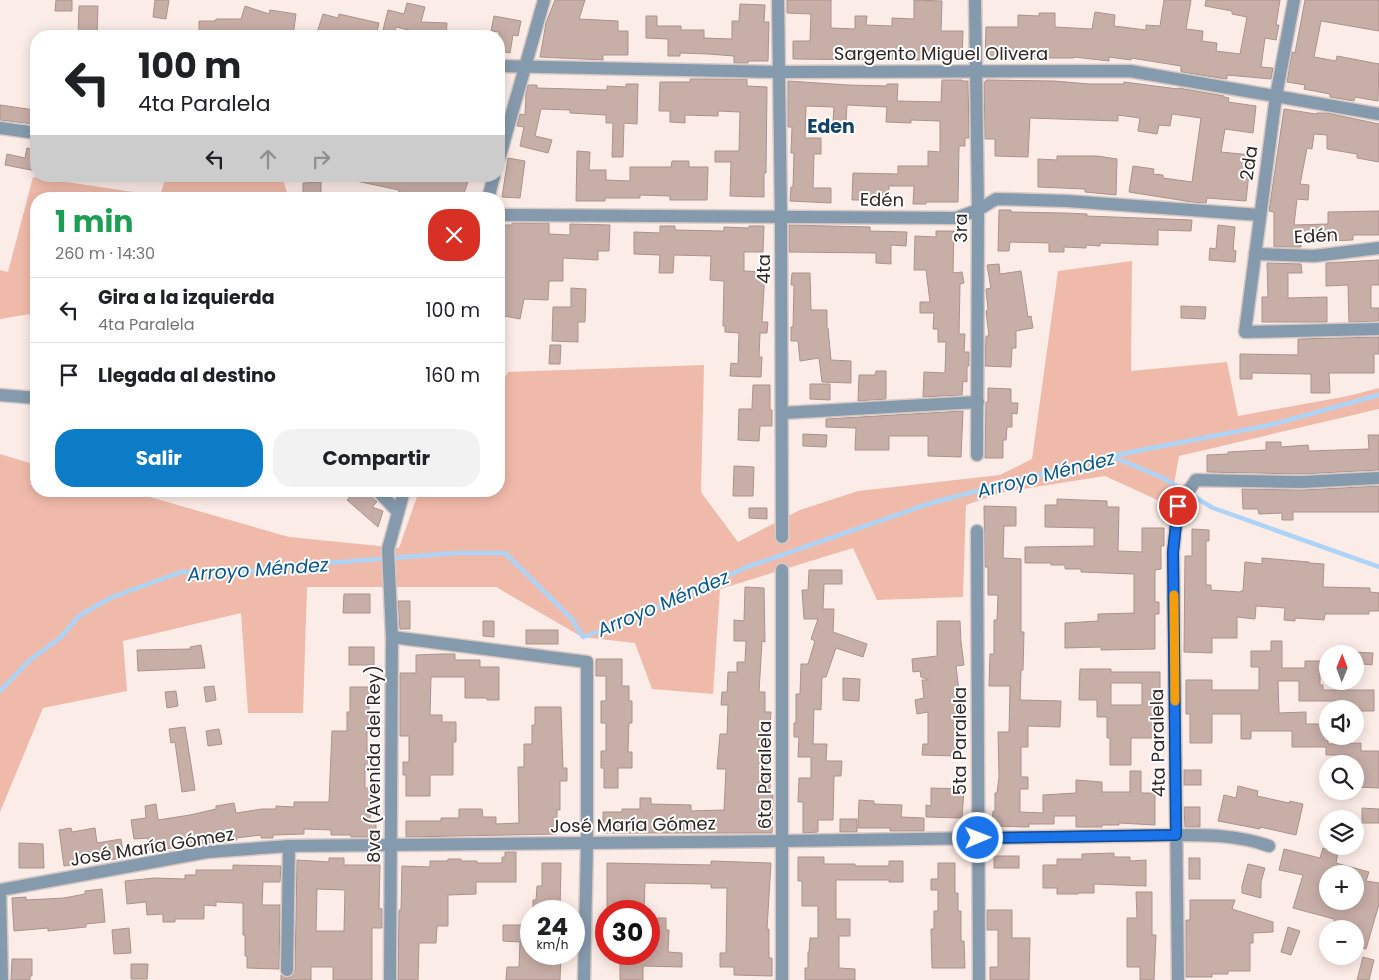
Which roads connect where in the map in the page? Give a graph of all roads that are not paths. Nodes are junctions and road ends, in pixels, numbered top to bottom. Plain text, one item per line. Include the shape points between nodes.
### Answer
1 (544, 0) edge
2 (778, 0) edge
3 (975, 0) edge
4 (1294, 0) edge
5 (505, 66) edge
6 (524, 67) junction
7 (779, 72) junction
8 (976, 72) junction
9 (1276, 96) junction
10 (1379, 114) edge
11 (0, 128) edge
12 (30, 132) edge
13 (505, 137) edge
14 (978, 210) junction
15 (505, 215) edge
16 (1260, 215) junction
17 (781, 216) junction
18 (1379, 248) edge
19 (1255, 254) junction
20 (1379, 329) edge
21 (0, 395) edge
22 (30, 398) edge
23 (978, 402) junction
24 (782, 413) junction
25 (976, 456) dead end
26 (1379, 478) edge
27 (384, 497) edge
28 (402, 497) edge
29 (398, 512) junction
30 (977, 532) dead end
31 (782, 537) dead end
32 (782, 570) dead end
33 (392, 637) junction
34 (1176, 835) junction
35 (978, 838) junction
36 (782, 841) junction
37 (586, 844) junction
38 (288, 846) junction
39 (391, 846) junction
40 (1269, 846) dead end
41 (0, 890) edge
42 (287, 970) dead end
43 (2, 980) edge
44 (390, 980) edge
45 (584, 980) edge
46 (782, 980) edge
47 (979, 980) edge
48 (1178, 980) edge

1 - 6 street
2 - 7 street, 4ta
3 - 8 street, 3ra
4 - 9 street, 2da
5 - 6 street, Sargento Miguel Olivera
6 - 7 street, Sargento Miguel Olivera
6 - 13 street
7 - 8 street, Sargento Miguel Olivera
7 - 17 street, 4ta
8 - 9 street, Sargento Miguel Olivera via 1130,71
8 - 14 street, 3ra
9 - 10 street, Sargento Miguel Olivera
9 - 16 street, 2da
11 - 12 street
14 - 16 street, Edén via 996,199
14 - 17 street, Edén via 956,218
14 - 23 street, 3ra
15 - 17 street, Edén
16 - 19 street, 2da
17 - 24 street, 4ta
18 - 19 street, Edén via 1314,256
19 - 20 street, 2da via 1245,332
21 - 22 street
23 - 24 street
23 - 25 street, 3ra
24 - 31 street, 4ta
26 - 34 street, 4ta Paralela via 1302,482 1196,480 1178,506 1173,552
27 - 29 street
28 - 29 street, 8va (Avenida del Rey)
29 - 33 street, 8va (Avenida del Rey) via 388,549
30 - 35 street, 5ta Paralela
32 - 36 street, 6ta Paralela
33 - 37 street via 587,662
33 - 39 street, 8va (Avenida del Rey)
34 - 35 street, José María Gómez
34 - 40 street, José María Gómez via 1248,838
34 - 48 street, 4ta Paralela
35 - 36 street, José María Gómez
35 - 47 street, 5ta Paralela
36 - 37 street, José María Gómez
36 - 46 street, 6ta Paralela
37 - 39 street, José María Gómez
37 - 45 street
38 - 39 street, José María Gómez
38 - 41 street, José María Gómez via 207,852
38 - 42 street
39 - 44 street, 8va (Avenida del Rey)
41 - 43 street

